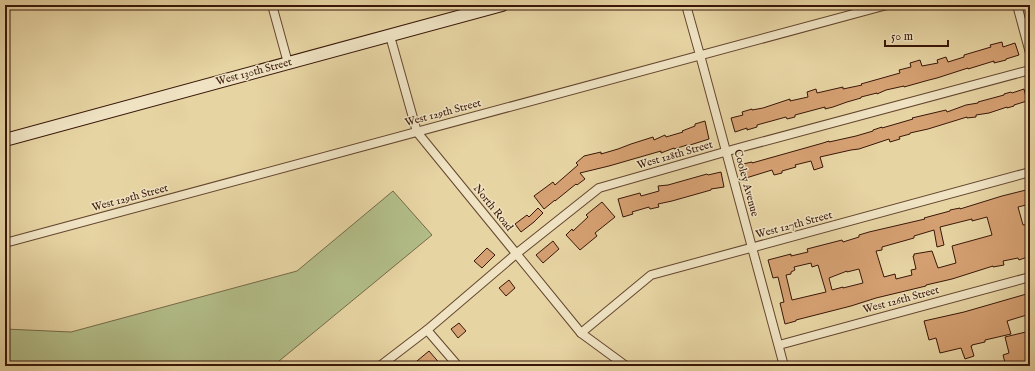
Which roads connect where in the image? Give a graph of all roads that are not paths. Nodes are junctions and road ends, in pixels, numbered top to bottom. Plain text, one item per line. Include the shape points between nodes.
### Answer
1 (272, 5) edge
2 (502, 5) edge
3 (686, 5) edge
4 (887, 5) edge
5 (1017, 5) edge
6 (390, 36) junction
7 (1030, 53) edge
8 (700, 55) junction
9 (288, 63) junction
10 (1030, 70) edge
11 (417, 132) junction
12 (5, 140) edge
13 (726, 152) junction
14 (1030, 172) edge
15 (5, 243) edge
16 (752, 248) junction
17 (516, 254) junction
18 (1030, 277) edge
19 (427, 330) junction
20 (582, 333) junction
21 (778, 345) junction
22 (380, 366) edge
23 (458, 366) edge
24 (626, 366) edge
25 (784, 366) edge

1 - 9 street
2 - 6 main road, West 130th Street
3 - 8 street, Cooley Avenue
4 - 8 street, West 129th Street
5 - 7 street
6 - 9 main road, West 130th Street
6 - 11 street, North Road
8 - 11 street, West 129th Street
8 - 13 street, Cooley Avenue
9 - 12 main road, West 130th Street
10 - 13 street, West 128th Street
11 - 15 street, West 129th Street
11 - 17 street, North Road
13 - 16 street, Cooley Avenue
13 - 17 street, West 128th Street via 599,188
14 - 16 street, West 127th Street
16 - 20 street, West 127th Street via 651,275
16 - 21 street, Cooley Avenue
17 - 19 street, West 128th Street
17 - 20 street, North Road
18 - 21 street, West 126th Street
19 - 22 street, West 128th Street
19 - 23 street
20 - 24 street, North Road
21 - 25 street, Cooley Avenue

